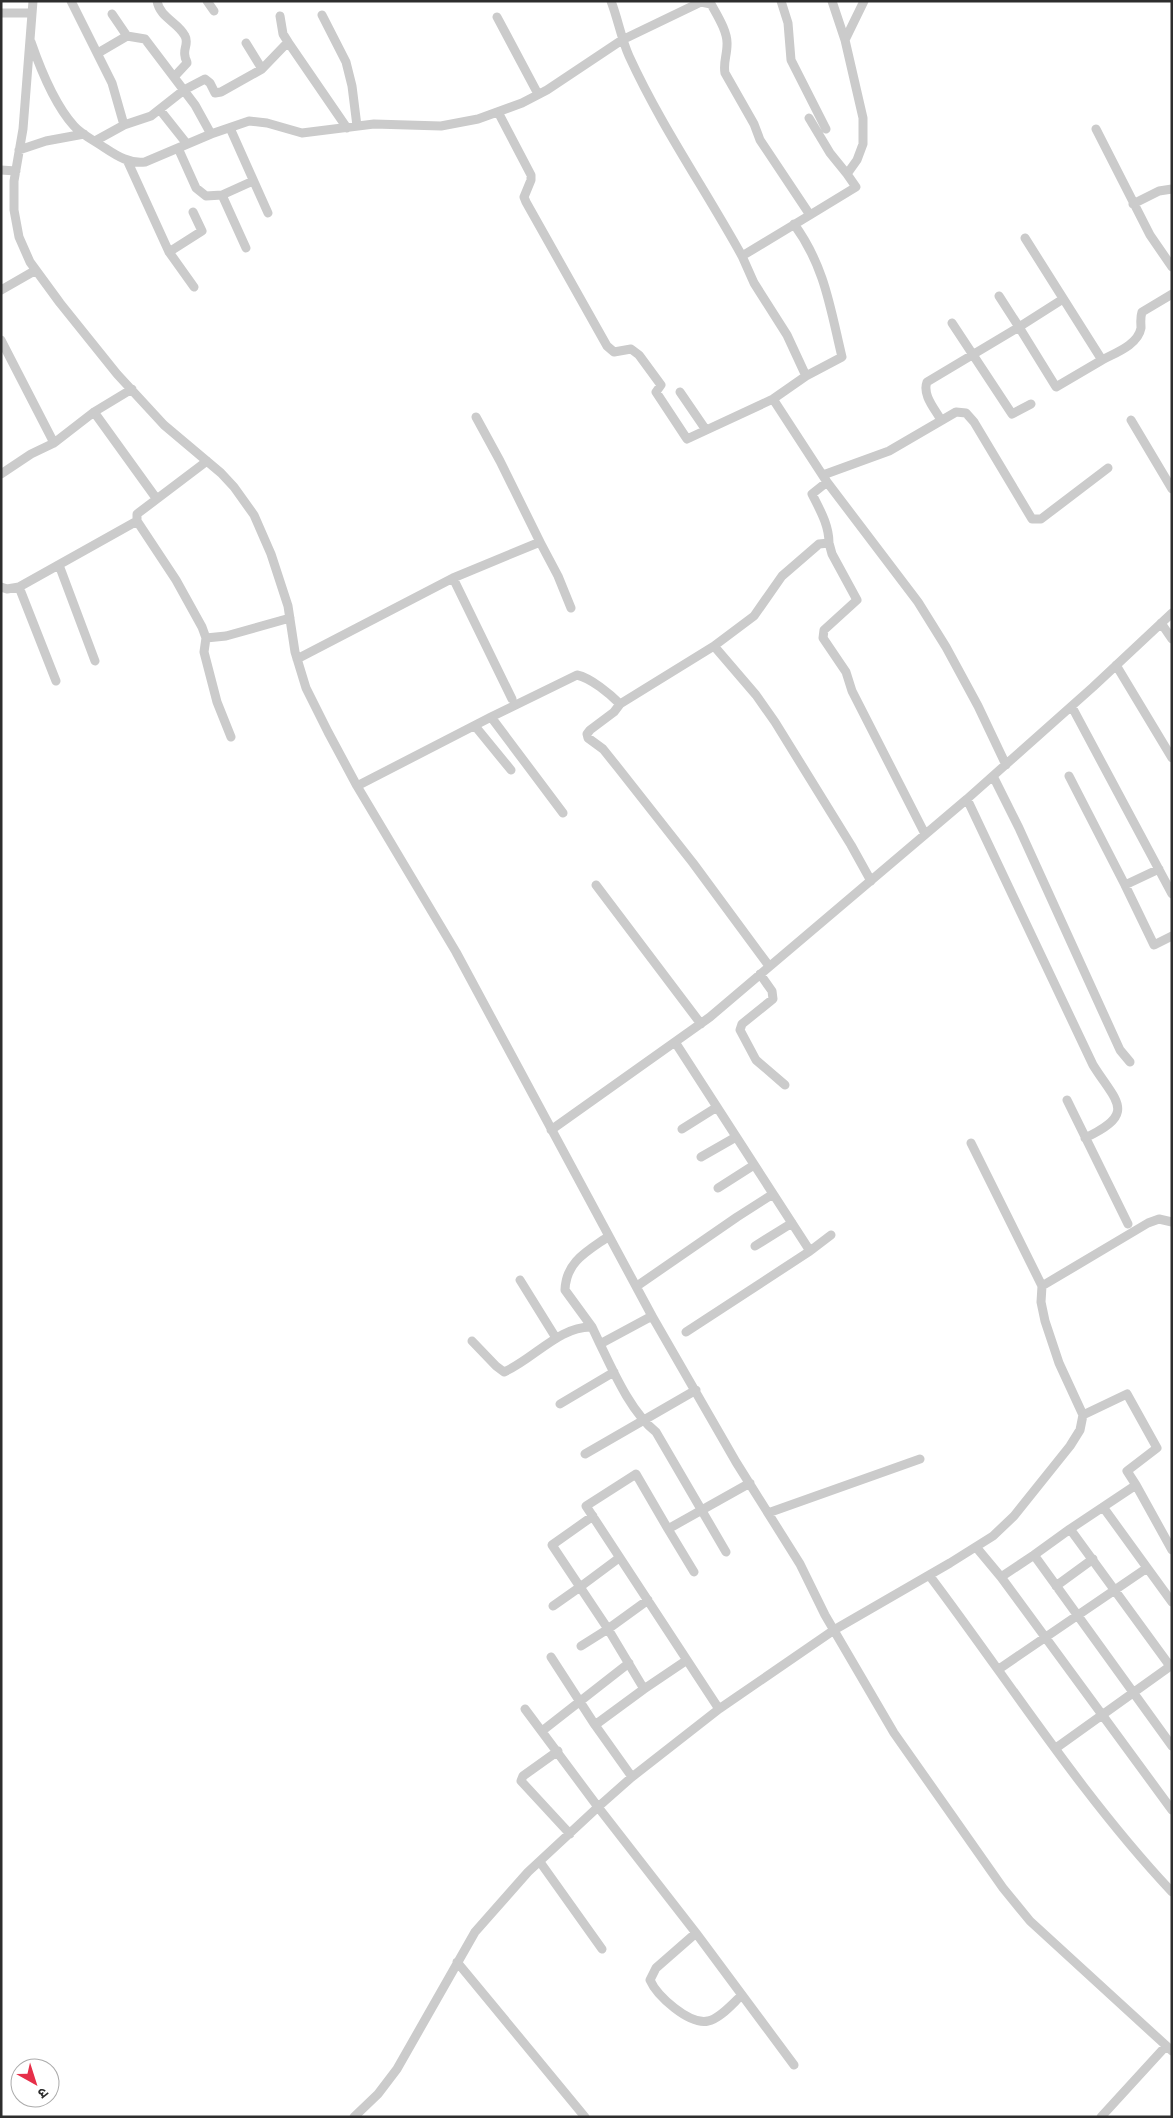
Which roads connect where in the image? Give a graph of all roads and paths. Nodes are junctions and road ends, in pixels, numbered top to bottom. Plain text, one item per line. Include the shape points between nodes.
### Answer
1 (33, 1) edge
2 (72, 1) edge
3 (157, 1) edge
4 (207, 1) edge
5 (611, 1) edge
6 (781, 1) edge
7 (832, 1) edge
8 (864, 1) edge
9 (214, 11) dead end
10 (1, 13) edge
11 (32, 14) junction
12 (112, 14) dead end
13 (322, 15) dead end
14 (280, 16) dead end
15 (497, 17) dead end
16 (127, 36) junction
17 (30, 39) junction
18 (622, 40) junction
19 (845, 40) junction
20 (288, 42) junction
21 (246, 43) dead end
22 (98, 53) junction
23 (262, 69) junction
24 (174, 77) junction
25 (184, 90) junction
26 (538, 94) junction
27 (160, 110) junction
28 (498, 112) junction
29 (809, 118) dead end
30 (124, 125) junction
31 (357, 126) junction
32 (230, 128) junction
33 (347, 128) junction
34 (826, 129) dead end
35 (1096, 130) dead end
36 (84, 134) junction
37 (211, 134) junction
38 (95, 141) junction
39 (187, 144) junction
40 (178, 148) junction
41 (19, 150) junction
42 (127, 160) junction
43 (1, 170) edge
44 (16, 171) junction
45 (847, 174) junction
46 (253, 182) junction
47 (1172, 189) edge
48 (222, 195) junction
49 (1133, 204) junction
50 (193, 212) dead end
51 (268, 213) dead end
52 (810, 215) junction
53 (794, 224) junction
54 (1025, 238) dead end
55 (246, 248) dead end
56 (169, 252) junction
57 (742, 256) junction
58 (1172, 268) edge
59 (36, 270) junction
60 (194, 287) dead end
61 (1, 290) edge
62 (1172, 294) edge
63 (999, 296) dead end
64 (1063, 299) junction
65 (952, 323) dead end
66 (1018, 327) junction
67 (1, 340) edge
68 (972, 354) junction
69 (1102, 360) junction
70 (806, 376) junction
71 (132, 389) junction
72 (680, 392) dead end
73 (773, 399) junction
74 (1031, 404) dead end
75 (94, 412) junction
76 (476, 417) dead end
77 (941, 420) junction
78 (1131, 420) dead end
79 (706, 430) junction
80 (54, 443) junction
81 (207, 461) junction
82 (1108, 468) dead end
83 (1, 474) edge
84 (825, 478) junction
85 (1172, 489) edge
86 (156, 498) junction
87 (138, 521) junction
88 (540, 542) junction
89 (829, 543) junction
90 (59, 565) junction
91 (453, 578) junction
92 (19, 586) junction
93 (1, 587) edge
94 (571, 608) dead end
95 (1172, 612) edge
96 (290, 618) junction
97 (1161, 622) junction
98 (206, 638) junction
99 (1172, 639) edge
100 (714, 646) junction
101 (297, 659) junction
102 (95, 660) dead end
103 (1116, 665) junction
104 (56, 681) dead end
105 (512, 699) dead end
106 (620, 704) junction
107 (1072, 706) junction
108 (491, 717) junction
109 (475, 726) junction
110 (231, 736) dead end
111 (1172, 758) edge
112 (1006, 765) junction
113 (511, 770) dead end
114 (993, 776) junction
115 (1069, 776) dead end
116 (357, 786) junction
117 (967, 798) junction
118 (563, 813) dead end
119 (926, 834) junction
120 (1158, 869) junction
121 (871, 881) junction
122 (596, 885) dead end
123 (1125, 885) junction
124 (1172, 894) edge
125 (1172, 936) edge
126 (770, 966) junction
127 (760, 974) junction
128 (701, 1024) junction
129 (675, 1042) junction
130 (1130, 1062) dead end
131 (785, 1085) dead end
132 (1067, 1100) dead end
133 (717, 1107) junction
134 (682, 1129) dead end
135 (551, 1130) junction
136 (736, 1136) junction
137 (1085, 1138) junction
138 (971, 1143) dead end
139 (701, 1157) dead end
140 (754, 1165) junction
141 (718, 1188) dead end
142 (774, 1194) junction
143 (1172, 1222) edge
144 (792, 1224) junction
145 (1128, 1224) dead end
146 (831, 1235) dead end
147 (609, 1236) junction
148 (755, 1246) dead end
149 (810, 1251) junction
150 (520, 1280) dead end
151 (636, 1286) junction
152 (1042, 1286) junction
153 (652, 1316) junction
154 (592, 1327) junction
155 (686, 1332) dead end
156 (556, 1338) junction
157 (472, 1341) dead end
158 (600, 1344) junction
159 (614, 1372) junction
160 (696, 1390) junction
161 (560, 1404) dead end
162 (1083, 1415) junction
163 (644, 1422) junction
164 (585, 1454) dead end
165 (920, 1459) dead end
166 (750, 1483) junction
167 (1136, 1485) junction
168 (1103, 1507) junction
169 (701, 1509) junction
170 (768, 1513) junction
171 (593, 1516) junction
172 (668, 1529) junction
173 (1070, 1529) junction
174 (976, 1547) junction
175 (1172, 1550) edge
176 (726, 1552) dead end
177 (1034, 1554) junction
178 (620, 1558) junction
179 (1093, 1559) junction
180 (1147, 1568) junction
181 (694, 1572) dead end
182 (929, 1576) junction
183 (1001, 1577) junction
184 (580, 1586) junction
185 (1056, 1586) junction
186 (1115, 1590) junction
187 (648, 1600) junction
188 (1172, 1602) edge
189 (553, 1606) dead end
190 (1078, 1616) junction
191 (608, 1629) junction
192 (834, 1630) junction
193 (1045, 1639) junction
194 (581, 1646) dead end
195 (551, 1658) dead end
196 (687, 1660) junction
197 (629, 1664) junction
198 (1171, 1666) edge
199 (999, 1669) junction
200 (644, 1689) junction
201 (1133, 1693) junction
202 (580, 1702) junction
203 (525, 1709) dead end
204 (719, 1709) junction
205 (1102, 1716) junction
206 (595, 1725) junction
207 (542, 1731) junction
208 (1172, 1746) edge
209 (1056, 1748) junction
210 (558, 1751) junction
211 (632, 1777) junction
212 (598, 1807) junction
213 (1172, 1810) edge
214 (570, 1834) junction
215 (540, 1862) junction
216 (1172, 1892) edge
217 (696, 1933) junction
218 (602, 1948) dead end
219 (457, 1962) junction
220 (742, 1995) junction
221 (1169, 2049) edge
222 (794, 2065) dead end
223 (354, 2117) edge
224 (585, 2117) edge
225 (1101, 2117) edge

1 - 11 street
2 - 22 street
3 - 24 street via 164,15 182,32 187,42 184,54 188,63
4 - 9 street
5 - 18 street
6 - 34 street via 788,23 791,60
7 - 19 street
8 - 19 street
10 - 11 street
11 - 17 street
12 - 16 street
13 - 31 street via 346,62
14 - 20 street
15 - 26 street
16 - 22 street
16 - 24 street via 145,39
17 - 36 street via 60,105 73,125
17 - 41 street
18 - 26 street
18 - 52 street via 701,2 711,4 727,38 725,73 760,140
18 - 57 street via 650,100
19 - 45 street via 864,132 857,160
20 - 23 street
20 - 33 street
21 - 23 street
22 - 30 street via 112,83
23 - 25 street via 218,93 205,79
24 - 25 street
25 - 27 street
25 - 37 street
26 - 28 street
27 - 30 street
27 - 39 street
28 - 31 street via 441,126
28 - 79 street via 531,176 524,197 526,202 607,346 614,352 631,349 639,355 662,385 656,392 687,439
29 - 45 street
30 - 38 street
31 - 33 street
32 - 33 street via 250,121 302,133
32 - 37 street
32 - 46 street
35 - 49 street
36 - 38 street
36 - 41 street
37 - 39 street
38 - 42 street
39 - 40 street
40 - 42 street via 145,162
40 - 48 street via 196,188 206,196
41 - 44 street
42 - 56 street
43 - 44 street
44 - 59 street via 14,210 19,237
45 - 52 street via 856,187
46 - 48 street
46 - 51 street
47 - 49 street via 1159,191
48 - 55 street
49 - 58 street
50 - 56 street via 202,231
52 - 53 street
53 - 57 street
53 - 70 street via 817,261 842,357
54 - 64 street
56 - 60 street
57 - 70 street via 754,283 788,335
59 - 61 street
59 - 71 street via 111,367
62 - 69 street via 1142,312 1137,338
63 - 66 street
64 - 66 street
64 - 69 street
65 - 68 street
66 - 68 street
66 - 69 street via 1056,387
67 - 80 street
68 - 74 street via 1012,414
68 - 77 street via 927,382 926,394
70 - 73 street
71 - 75 street
71 - 81 street via 164,425
72 - 79 street
73 - 79 street
73 - 84 street
75 - 80 street
75 - 86 street
76 - 88 street
77 - 82 street via 956,412 966,413 971,418 1032,519 1040,519
77 - 84 street via 889,451
78 - 85 street
80 - 83 street
81 - 86 street
81 - 96 street via 234,487 254,515
84 - 89 street via 812,494 826,522
84 - 112 street via 918,602 978,706
86 - 87 street via 137,514
87 - 90 street
87 - 98 street via 176,580
88 - 91 street
88 - 94 street
89 - 100 street via 819,544 782,576 754,616
89 - 119 street via 857,600 824,630 822,638 846,672 852,691
90 - 92 street
90 - 102 street
91 - 101 street
91 - 105 street
92 - 93 street
92 - 104 street
95 - 97 street
96 - 98 street via 226,636
96 - 101 street
97 - 99 street
97 - 103 street
98 - 110 street via 204,652 217,702
100 - 106 street
100 - 121 street via 775,722
101 - 116 street via 306,688
103 - 107 street
103 - 111 street
106 - 108 street via 602,688 578,676
106 - 126 street via 590,730 588,738 603,749
107 - 112 street
107 - 120 street
108 - 109 street
108 - 118 street
109 - 113 street
109 - 116 street
112 - 114 street
114 - 117 street
114 - 130 street via 1120,1050
115 - 123 street
116 - 135 street via 456,952
117 - 119 street
117 - 137 street via 1093,1065 1117,1100 1117,1115 1112,1122
119 - 121 street
120 - 123 street
120 - 124 street
121 - 126 street
122 - 128 street
123 - 125 street via 1154,945
126 - 127 street
127 - 128 street
127 - 131 street via 772,991 773,999 742,1024 740,1030 756,1060
128 - 129 street
129 - 133 street
129 - 135 street
132 - 137 street
133 - 134 street
133 - 136 street
135 - 147 street
136 - 139 street
136 - 140 street
137 - 145 street
138 - 152 street
140 - 141 street
140 - 142 street
142 - 144 street
142 - 151 street
143 - 152 street via 1159,1219 1148,1222
144 - 148 street
144 - 149 street
146 - 149 street
147 - 151 street
147 - 154 street via 574,1261 565,1280 565,1290
149 - 155 street
150 - 156 street
151 - 153 street
152 - 162 street via 1045,1322 1059,1363
153 - 158 street
153 - 160 street
154 - 156 street via 579,1326
154 - 158 street
156 - 157 street via 504,1372
158 - 159 street
159 - 161 street
159 - 163 street
160 - 163 street
160 - 166 street
162 - 167 street via 1127,1394 1157,1448 1127,1471
162 - 174 street via 1080,1430 1070,1446 1014,1516
163 - 164 street
163 - 169 street via 656,1432
165 - 170 street
166 - 169 street
166 - 170 street
167 - 168 street
167 - 175 street
168 - 173 street
168 - 180 street
169 - 172 street
169 - 176 street
170 - 192 street via 800,1564
171 - 172 street via 586,1506 636,1474
171 - 178 street
171 - 184 street via 552,1544
172 - 181 street
173 - 177 street
173 - 179 street
174 - 182 street
174 - 183 street
177 - 183 street
177 - 185 street
178 - 184 street
178 - 187 street
179 - 185 street
179 - 186 street
180 - 186 street
180 - 188 street
182 - 192 street
182 - 199 street
183 - 193 street
184 - 189 street
184 - 191 street
185 - 190 street
186 - 190 street
186 - 198 street
187 - 191 street
187 - 196 street
190 - 193 street
190 - 201 street
191 - 194 street
191 - 197 street
192 - 204 street
192 - 221 street via 894,1733 1003,1888 1030,1921
193 - 199 street
193 - 205 street
195 - 202 street
196 - 200 street
196 - 204 street
197 - 200 street
197 - 202 street
198 - 201 street
199 - 209 street
200 - 206 street
201 - 205 street
201 - 208 street
202 - 206 street
202 - 207 street
203 - 207 street
204 - 211 street
205 - 209 street
205 - 213 street
206 - 211 street
207 - 210 street
209 - 216 street via 1144,1862
210 - 212 street
210 - 214 street via 523,1776 521,1781
211 - 212 street
212 - 214 street
212 - 217 street
214 - 215 street
215 - 218 street
215 - 219 street via 475,1932
217 - 220 street
217 - 220 street via 656,1968 650,1980 653,1987 678,2011 704,2021 715,2018
219 - 223 street via 397,2069 378,2094
219 - 224 street
220 - 222 street
221 - 225 street

